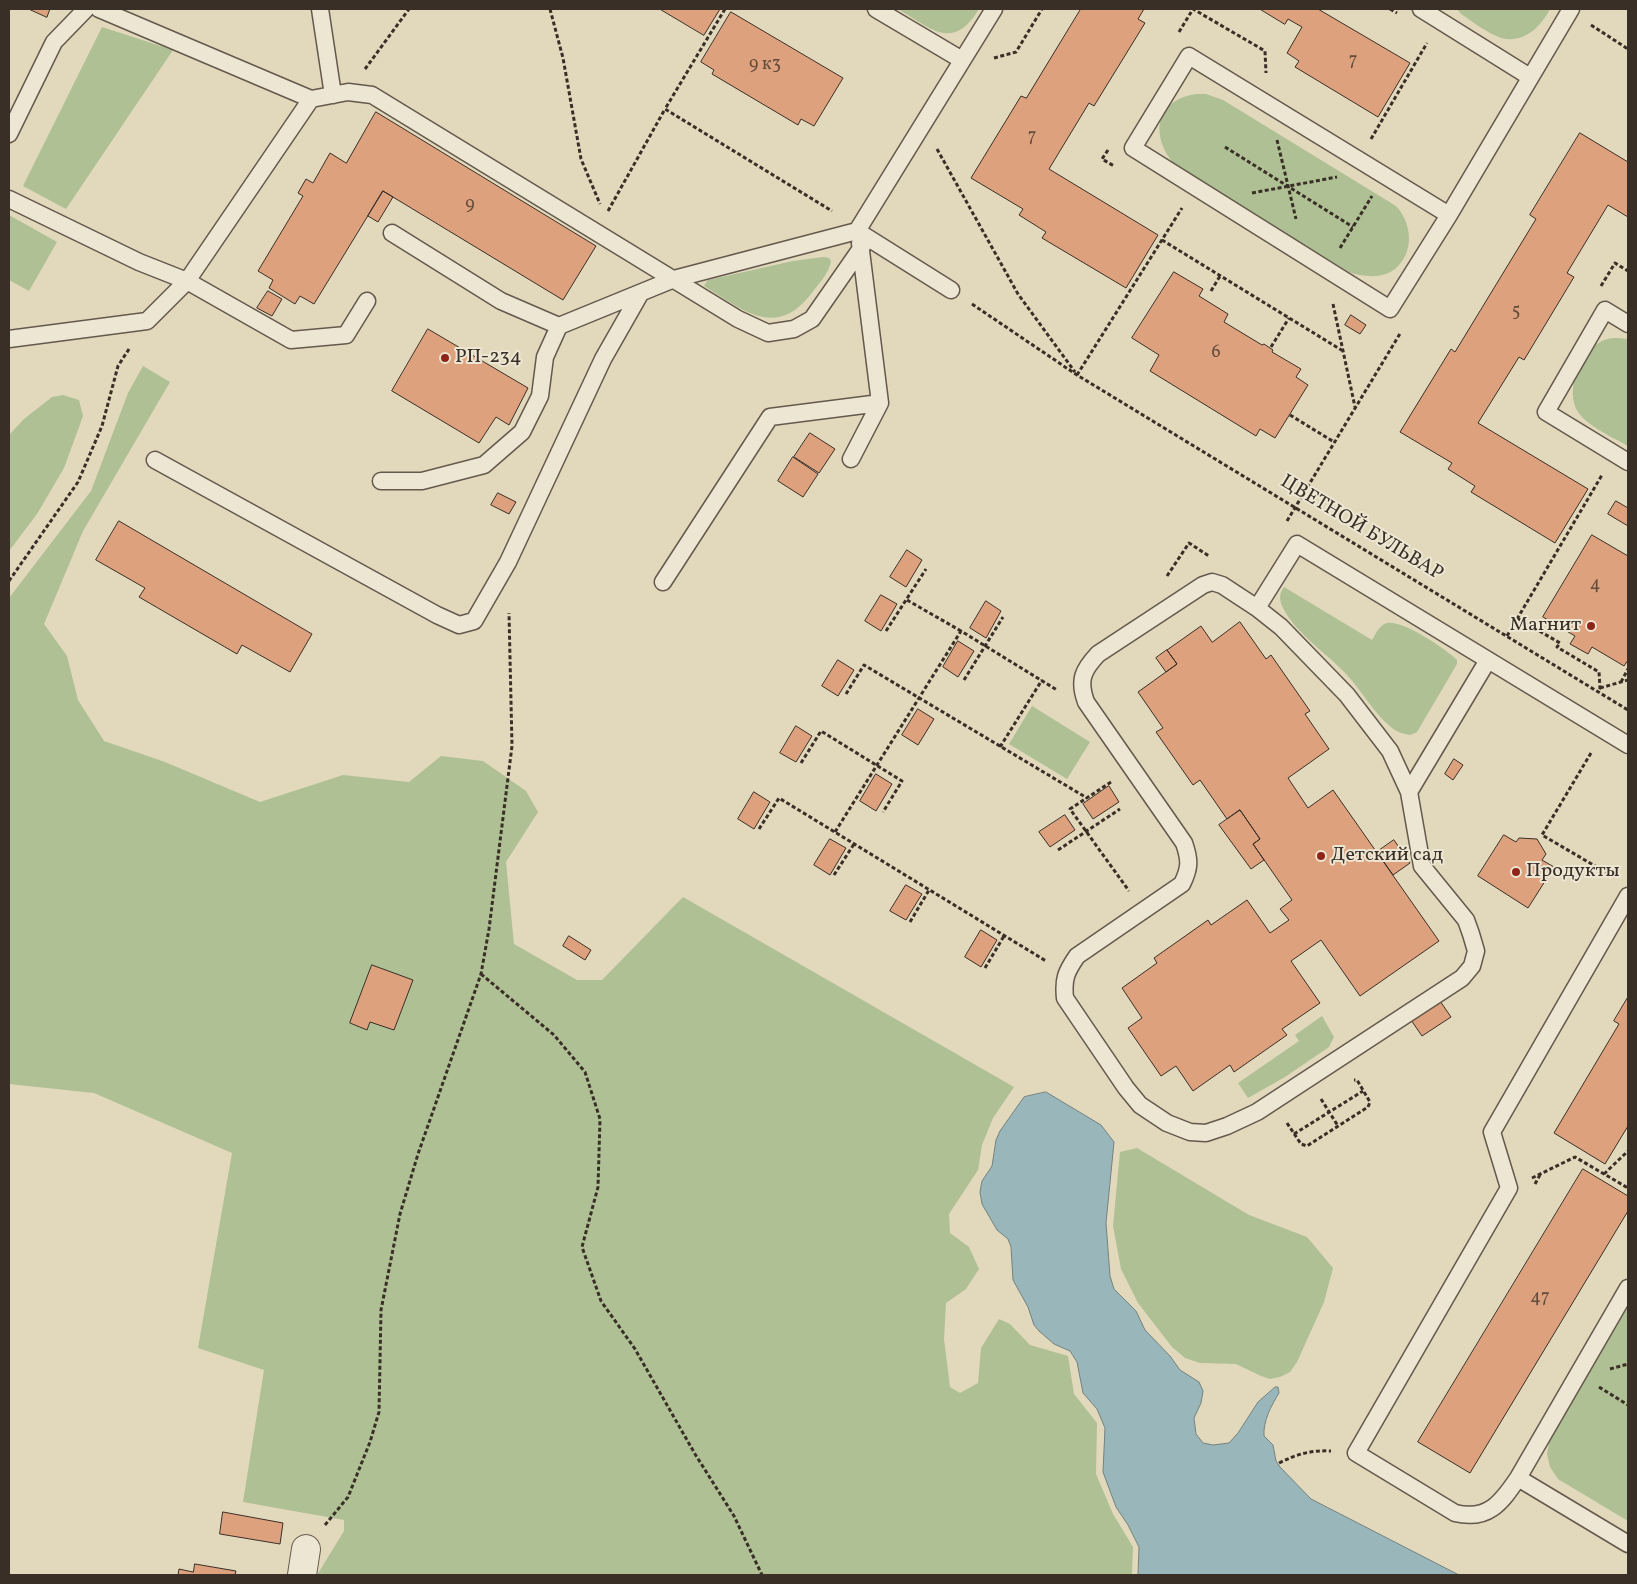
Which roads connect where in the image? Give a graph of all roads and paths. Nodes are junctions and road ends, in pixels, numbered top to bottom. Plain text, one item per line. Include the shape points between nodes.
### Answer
1 (86, 9) edge
2 (99, 9) edge
3 (320, 9) edge
4 (409, 9) edge
5 (550, 9) edge
6 (725, 9) edge
7 (876, 9) edge
8 (994, 9) edge
9 (1042, 9) edge
10 (1421, 9) edge
11 (1570, 10) edge
12 (1440, 21) junction
13 (1628, 49) edge
14 (962, 60) junction
15 (988, 60) dead end
16 (1530, 77) junction
17 (340, 93) junction
18 (311, 99) junction
19 (665, 110) junction
20 (9, 134) edge
21 (1370, 140) dead end
22 (941, 141) dead end
23 (1285, 142) dead end
24 (1225, 147) dead end
25 (1333, 171) dead end
26 (1288, 186) junction
27 (1251, 193) dead end
28 (9, 200) edge
29 (1379, 200) dead end
30 (1182, 208) dead end
31 (1448, 215) junction
32 (1296, 221) dead end
33 (1353, 227) junction
34 (392, 233) dead end
35 (859, 235) junction
36 (1162, 240) junction
37 (1338, 251) dead end
38 (1220, 276) junction
39 (1344, 279) junction
40 (674, 280) junction
41 (187, 281) junction
42 (951, 290) joint
43 (1211, 291) dead end
44 (640, 294) junction
45 (367, 301) dead end
46 (1289, 318) junction
47 (147, 321) junction
48 (1628, 324) edge
49 (559, 326) junction
50 (9, 339) edge
51 (1271, 347) dead end
52 (1343, 351) junction
53 (1077, 375) junction
54 (880, 403) junction
55 (1355, 407) dead end
56 (1290, 415) dead end
57 (1334, 442) dead end
58 (851, 458) dead end
59 (154, 460) dead end
60 (1628, 462) edge
61 (1607, 467) dead end
62 (381, 481) dead end
63 (926, 569) dead end
64 (9, 581) edge
65 (663, 582) dead end
66 (907, 600) junction
67 (1257, 608) junction
68 (509, 610) dead end
69 (1003, 616) dead end
70 (1517, 618) junction
71 (886, 631) dead end
72 (961, 631) junction
73 (1506, 636) junction
74 (985, 646) junction
75 (1488, 660) junction
76 (1628, 669) edge
77 (964, 680) dead end
78 (1042, 680) junction
79 (1628, 680) edge
80 (1620, 682) junction
81 (1600, 688) junction
82 (1597, 692) junction
83 (846, 694) dead end
84 (919, 698) junction
85 (1628, 710) edge
86 (1094, 712) junction
87 (1604, 730) junction
88 (1628, 745) edge
89 (1000, 748) junction
90 (801, 763) dead end
91 (876, 766) junction
92 (1132, 768) junction
93 (1408, 792) junction
94 (1087, 798) junction
95 (1120, 809) dead end
96 (883, 812) dead end
97 (759, 829) dead end
98 (1086, 831) junction
99 (834, 832) junction
100 (854, 844) junction
101 (1058, 850) dead end
102 (834, 875) dead end
103 (1620, 880) dead end
104 (930, 890) junction
105 (1628, 896) edge
106 (1142, 911) junction
107 (910, 922) dead end
108 (1004, 936) junction
109 (985, 968) dead end
110 (481, 974) junction
111 (1066, 974) junction
112 (1350, 1079) dead end
113 (1363, 1090) junction
114 (1328, 1093) dead end
115 (1320, 1098) junction
116 (1273, 1101) junction
117 (1313, 1103) dead end
118 (1329, 1112) junction
119 (1292, 1117) dead end
120 (1288, 1124) junction
121 (1338, 1126) junction
122 (1294, 1134) junction
123 (1628, 1151) edge
124 (1541, 1173) junction
125 (1604, 1174) junction
126 (1509, 1188) junction
127 (1628, 1188) edge
128 (1531, 1190) dead end
129 (1628, 1288) edge
130 (1598, 1387) dead end
131 (1628, 1405) edge
132 (1356, 1453) junction
133 (1279, 1463) dead end
134 (1518, 1478) junction
135 (1628, 1544) edge
136 (304, 1562) edge
137 (762, 1575) edge

1 - 20 lane via 54,42
2 - 18 lane
3 - 17 lane
4 - 17 path
5 - 19 path via 563,58 581,159 605,215
6 - 19 path
7 - 14 lane
8 - 14 lane
9 - 15 path via 1016,52
10 - 12 lane
11 - 13 path
11 - 16 lane
12 - 16 lane
12 - 21 path
14 - 35 lane
16 - 31 lane
17 - 18 lane
17 - 40 lane via 372,94
18 - 41 lane
19 - 35 path
22 - 53 path via 937,149 1018,294
23 - 26 path via 1277,137
24 - 26 path
25 - 26 path via 1341,176
26 - 27 path
26 - 32 path
26 - 33 path
28 - 41 lane via 139,262
29 - 33 path via 1372,195
30 - 36 path
31 - 39 lane via 1390,308
31 - 39 lane via 1189,56 1133,148
33 - 37 path
34 - 49 lane via 501,301
35 - 40 lane
35 - 40 lane via 812,318 794,330 768,334
35 - 42 lane
35 - 54 lane
36 - 38 path
36 - 53 path
38 - 43 path
38 - 46 path
39 - 52 path via 1332,299
40 - 44 lane
41 - 45 lane via 291,340 346,335
41 - 47 lane
42 - 53 path, ЦВЕТНОЙ БУЛЬВАР
44 - 49 lane
44 - 59 lane via 603,358 508,562 474,621 459,625 437,616
46 - 51 path
46 - 52 path
47 - 50 lane
47 - 64 path via 118,366 102,426 78,482
48 - 60 lane via 1605,310 1546,412
49 - 62 lane via 545,357 540,396 522,432 484,464 422,481
52 - 55 path
53 - 73 path, ЦВЕТНОЙ БУЛЬВАР
54 - 58 lane
54 - 65 lane via 770,417
56 - 57 path
61 - 70 path
63 - 66 path
66 - 71 path
66 - 72 path
67 - 75 lane via 1297,544
67 - 86 lane via 1222,585 1212,582 1203,585 1098,654 1086,666 1082,690
67 - 93 lane via 1281,627 1347,695 1390,751
68 - 110 path via 512,746
69 - 74 path
70 - 73 path
70 - 81 path via 1560,643 1557,647 1599,672
72 - 74 path
72 - 84 path
73 - 82 path, ЦВЕТНОЙ БУЛЬВАР
74 - 77 path
74 - 78 path
75 - 87 lane
75 - 93 lane
76 - 80 path
78 - 86 path
78 - 89 path
79 - 80 path
80 - 81 path
81 - 82 path
82 - 85 path, ЦВЕТНОЙ БУЛЬВАР
83 - 84 path via 864,665
84 - 89 path
84 - 91 path
86 - 92 lane
87 - 88 lane
87 - 103 path via 1542,835
89 - 94 path
90 - 91 path via 821,731
91 - 96 path via 902,781
91 - 99 path
92 - 94 path
92 - 106 lane via 1184,843 1188,854 1189,871 1182,884
93 - 116 lane via 1422,866 1466,920 1476,951 1472,966 1462,978
94 - 98 path via 1070,809
95 - 98 path
97 - 99 path via 779,798
98 - 101 path
98 - 106 path
99 - 100 path
100 - 102 path
100 - 104 path
104 - 107 path
104 - 108 path
105 - 126 lane via 1492,1132
106 - 111 lane via 1077,956
108 - 109 path
108 - 111 path
110 - 136 path via 400,1214 381,1310 379,1412 370,1442 348,1497
110 - 137 path via 554,1035 585,1072 600,1120 598,1188 582,1247 601,1301 635,1349 734,1516
111 - 116 lane via 1063,985 1065,998 1126,1088 1140,1105 1167,1123 1190,1132 1206,1133 1227,1126
112 - 113 path via 1357,1080
113 - 118 path
113 - 121 path via 1370,1102 1368,1107
114 - 115 path
115 - 117 path
115 - 118 path
116 - 120 path
118 - 121 path
118 - 122 path
119 - 120 path
120 - 122 path
121 - 122 path via 1307,1146 1301,1144
123 - 125 path
124 - 125 path via 1575,1157
124 - 126 path
124 - 128 path
125 - 127 path
126 - 132 lane
129 - 134 lane
130 - 131 path
132 - 133 path via 1316,1450
132 - 134 lane via 1455,1513 1465,1515 1490,1510 1501,1502
134 - 135 lane

